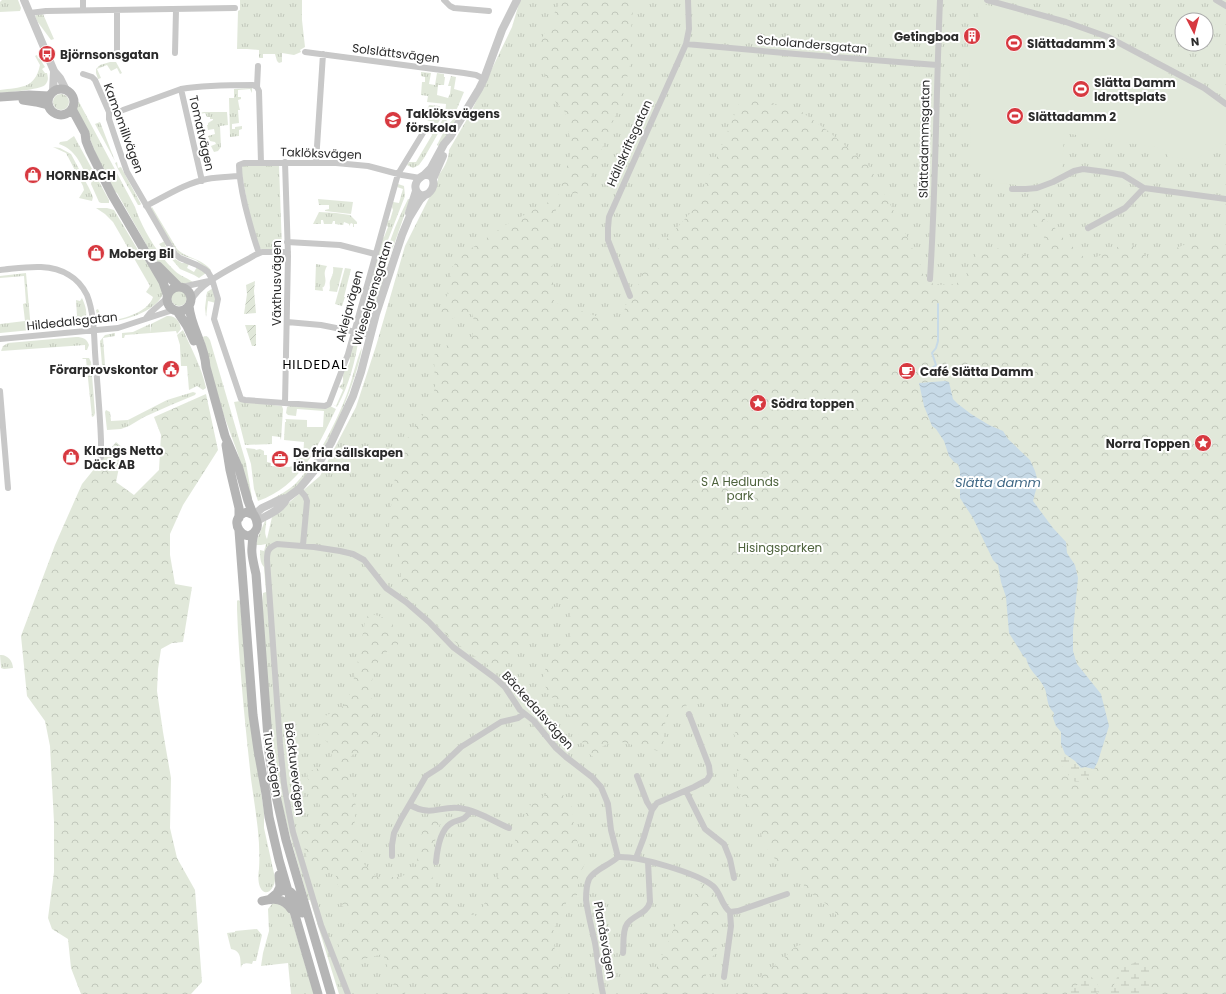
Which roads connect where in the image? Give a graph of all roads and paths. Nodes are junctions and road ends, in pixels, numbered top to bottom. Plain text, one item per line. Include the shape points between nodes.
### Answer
1 (24, 0) edge
2 (83, 0) edge
3 (444, 0) edge
4 (516, 0) edge
5 (688, 0) edge
6 (940, 0) edge
7 (987, 0) edge
8 (1216, 0) edge
9 (1226, 6) edge
10 (235, 8) dead end
11 (83, 10) junction
12 (117, 10) junction
13 (176, 10) junction
14 (489, 11) dead end
15 (30, 13) junction
16 (686, 44) junction
17 (305, 52) dead end
18 (175, 54) dead end
19 (323, 54) junction
20 (117, 57) dead end
21 (937, 65) junction
22 (258, 66) dead end
23 (54, 71) junction
24 (83, 74) dead end
25 (484, 79) junction
26 (257, 87) junction
27 (181, 89) junction
28 (66, 90) junction
29 (0, 97) edge
30 (50, 97) junction
31 (0, 102) edge
32 (1226, 104) edge
33 (72, 109) junction
34 (123, 110) tunnel mouth
35 (116, 113) tunnel mouth
36 (64, 115) junction
37 (110, 115) junction
38 (423, 133) dead end
39 (450, 137) junction
40 (86, 142) junction
41 (285, 162) junction
42 (316, 162) junction
43 (261, 163) junction
44 (400, 175) junction
45 (239, 176) junction
46 (422, 176) junction
47 (433, 179) junction
48 (202, 181) junction
49 (416, 188) junction
50 (1144, 188) junction
51 (1012, 189) dead end
52 (425, 195) junction
53 (1226, 199) edge
54 (146, 206) junction
55 (409, 218) junction
56 (1088, 228) dead end
57 (288, 242) junction
58 (288, 252) junction
59 (259, 253) junction
60 (375, 254) junction
61 (148, 255) junction
62 (0, 270) edge
63 (930, 279) dead end
64 (211, 280) junction
65 (180, 286) junction
66 (630, 296) dead end
67 (167, 297) junction
68 (190, 304) junction
69 (175, 310) junction
70 (146, 318) junction
71 (287, 322) junction
72 (94, 330) junction
73 (354, 331) junction
74 (371, 335) junction
75 (0, 339) edge
76 (206, 367) junction
77 (0, 392) edge
78 (241, 399) joint
79 (284, 403) junction
80 (225, 436) junction
81 (101, 457) dead end
82 (8, 488) dead end
83 (299, 489) junction
84 (255, 517) junction
85 (239, 518) junction
86 (239, 531) junction
87 (254, 533) junction
88 (303, 546) junction
89 (524, 714) junction
90 (689, 714) dead end
91 (637, 776) dead end
92 (686, 791) junction
93 (410, 805) junction
94 (652, 810) junction
95 (470, 811) junction
96 (269, 817) junction
97 (509, 828) dead end
98 (392, 856) dead end
99 (618, 857) junction
100 (636, 858) junction
101 (436, 862) dead end
102 (648, 862) junction
103 (734, 878) dead end
104 (287, 890) junction
105 (278, 893) junction
106 (787, 894) dead end
107 (730, 912) junction
108 (294, 914) junction
109 (310, 923) junction
110 (623, 953) dead end
111 (724, 977) dead end
112 (318, 994) edge
113 (331, 994) edge
114 (348, 994) edge
115 (603, 994) edge

1 - 15 street, Tuvevägen
2 - 11 street
3 - 14 street via 453,8
4 - 25 street, Wieselgrensgatan
5 - 16 street, Hällskriftsgatan via 689,29
6 - 21 street, Slättadammsgatan
7 - 32 street via 1066,22 1108,37 1204,88
8 - 9 street
10 - 13 street
11 - 12 street
11 - 15 street
12 - 13 street
12 - 20 street
13 - 18 street
15 - 23 street, Tuvevägen
16 - 21 street, Scholandersgatan
16 - 66 street, Hällskriftsgatan via 609,217 608,240
17 - 19 street, Solslättsvägen
19 - 25 street, Solslättsvägen via 464,73
19 - 42 street
21 - 63 street, Slättadammsgatan
22 - 26 street
23 - 28 street, Tuvevägen
23 - 30 street, Tuvevägen
24 - 37 street, Kamomillvägen via 95,80
25 - 39 street, Wieselgrensgatan
26 - 27 street via 226,85
26 - 43 street
27 - 34 street
27 - 48 street, Tomatvägen
28 - 30 main road via 60,89
28 - 33 main road, Tuvevägen via 73,98
29 - 30 main road
30 - 31 main road
30 - 36 main road, Tuvevägen via 53,113
33 - 36 main road
33 - 40 main road, Tuvevägen via 85,133
35 - 37 street
36 - 40 main road, Tuvevägen via 75,125
37 - 54 street, Kamomillvägen via 109,119 127,172
38 - 44 street, Aklejavägen
39 - 46 street, Wieselgrensgatan via 431,168
39 - 47 street, Wieselgrensgatan
40 - 61 main road, Tuvevägen via 112,195
41 - 42 street, Taklöksvägen
41 - 43 street, Taklöksvägen
41 - 57 street, Växthusvägen
42 - 44 street, Taklöksvägen via 368,166
43 - 45 street, Taklöksvägen via 239,165
44 - 46 street, Taklöksvägen
44 - 49 street, Taklöksvägen via 412,182
44 - 60 street, Aklejavägen
45 - 48 street
45 - 59 street via 252,235
46 - 47 street via 430,176
46 - 49 street, Wieselgrensgatan
47 - 52 street, Wieselgrensgatan via 432,189
48 - 54 street via 170,193
49 - 52 street via 419,194
49 - 55 street, Wieselgrensgatan
50 - 51 street via 1124,175 1083,169 1037,188
50 - 53 street
50 - 56 street via 1125,208
52 - 55 street, Wieselgrensgatan
54 - 64 street, Kamomillvägen via 175,254 208,272
55 - 74 street, Wieselgrensgatan
57 - 58 street, Växthusvägen
57 - 60 street via 340,245
58 - 59 street
58 - 71 street, Växthusvägen
59 - 64 street
60 - 73 street, Aklejavägen
61 - 65 main road, Tuvevägen
61 - 67 main road, Tuvevägen via 163,282
62 - 72 street via 42,267 68,274 78,282 86,294
64 - 65 street
64 - 68 street via 195,294
64 - 78 street, Kamomillvägen via 218,299 214,319
65 - 67 main road via 170,289
65 - 68 main road, Tuvevägen via 190,292
67 - 69 main road, Tuvevägen via 168,305
67 - 70 street, Hildedalsgatan
68 - 69 main road via 184,310
68 - 76 main road, Tuvevägen via 190,318 201,343
69 - 70 street, Hildedalsgatan
69 - 76 main road, Tuvevägen via 187,326
70 - 72 street, Hildedalsgatan via 118,328
71 - 73 street
71 - 79 street, Växthusvägen
72 - 75 street, Hildedalsgatan
72 - 81 street
73 - 74 street
73 - 79 street, Aklejavägen via 327,406
74 - 83 street, Wieselgrensgatan via 353,396 342,421 314,471
76 - 80 main road, Tuvevägen
77 - 82 street
78 - 79 street, Aklejavägen
80 - 84 main road, Tuvevägen
80 - 85 main road, Tuvevägen
83 - 84 street, Wieselgrensgatan via 279,508
83 - 88 street via 307,501
84 - 85 main road via 247,512
84 - 87 main road, Tuvevägen via 257,527
85 - 86 main road, Tuvevägen
86 - 87 main road via 246,536
86 - 96 main road, Tuvevägen via 254,715
87 - 109 main road, Tuvevägen via 251,553 256,574 268,745 286,840
88 - 89 street, Bäckedalsvägen via 340,551 364,560 386,588 429,622 453,647 505,687
88 - 114 street, Bäcktuvevägen via 276,544 271,546 267,553 284,784 293,832 321,925
89 - 93 street via 500,722 461,747 426,776
89 - 99 street, Bäckedalsvägen via 534,721 566,758 601,787 608,804
90 - 92 street via 710,772 707,780
91 - 94 street
92 - 94 street via 657,804
92 - 103 street via 705,829 724,844
93 - 95 street via 423,811 452,808
93 - 98 street via 394,833
94 - 100 street
95 - 97 street
95 - 101 street via 467,817 449,824 444,831 437,850
96 - 104 main road, Tuvevägen
96 - 105 main road via 269,832 280,880
99 - 100 street
99 - 115 street, Planåsvägen via 591,876 587,887 587,908
100 - 102 street
102 - 107 street via 673,868 711,885
102 - 110 street via 650,902 648,908 626,925
104 - 105 main road
104 - 108 main road, Tuvevägen
104 - 109 main road via 294,895 304,918
105 - 108 main road via 266,900 283,901
106 - 107 street
107 - 111 street via 731,926
108 - 112 main road, Tuvevägen
109 - 113 main road, Tuvevägen

